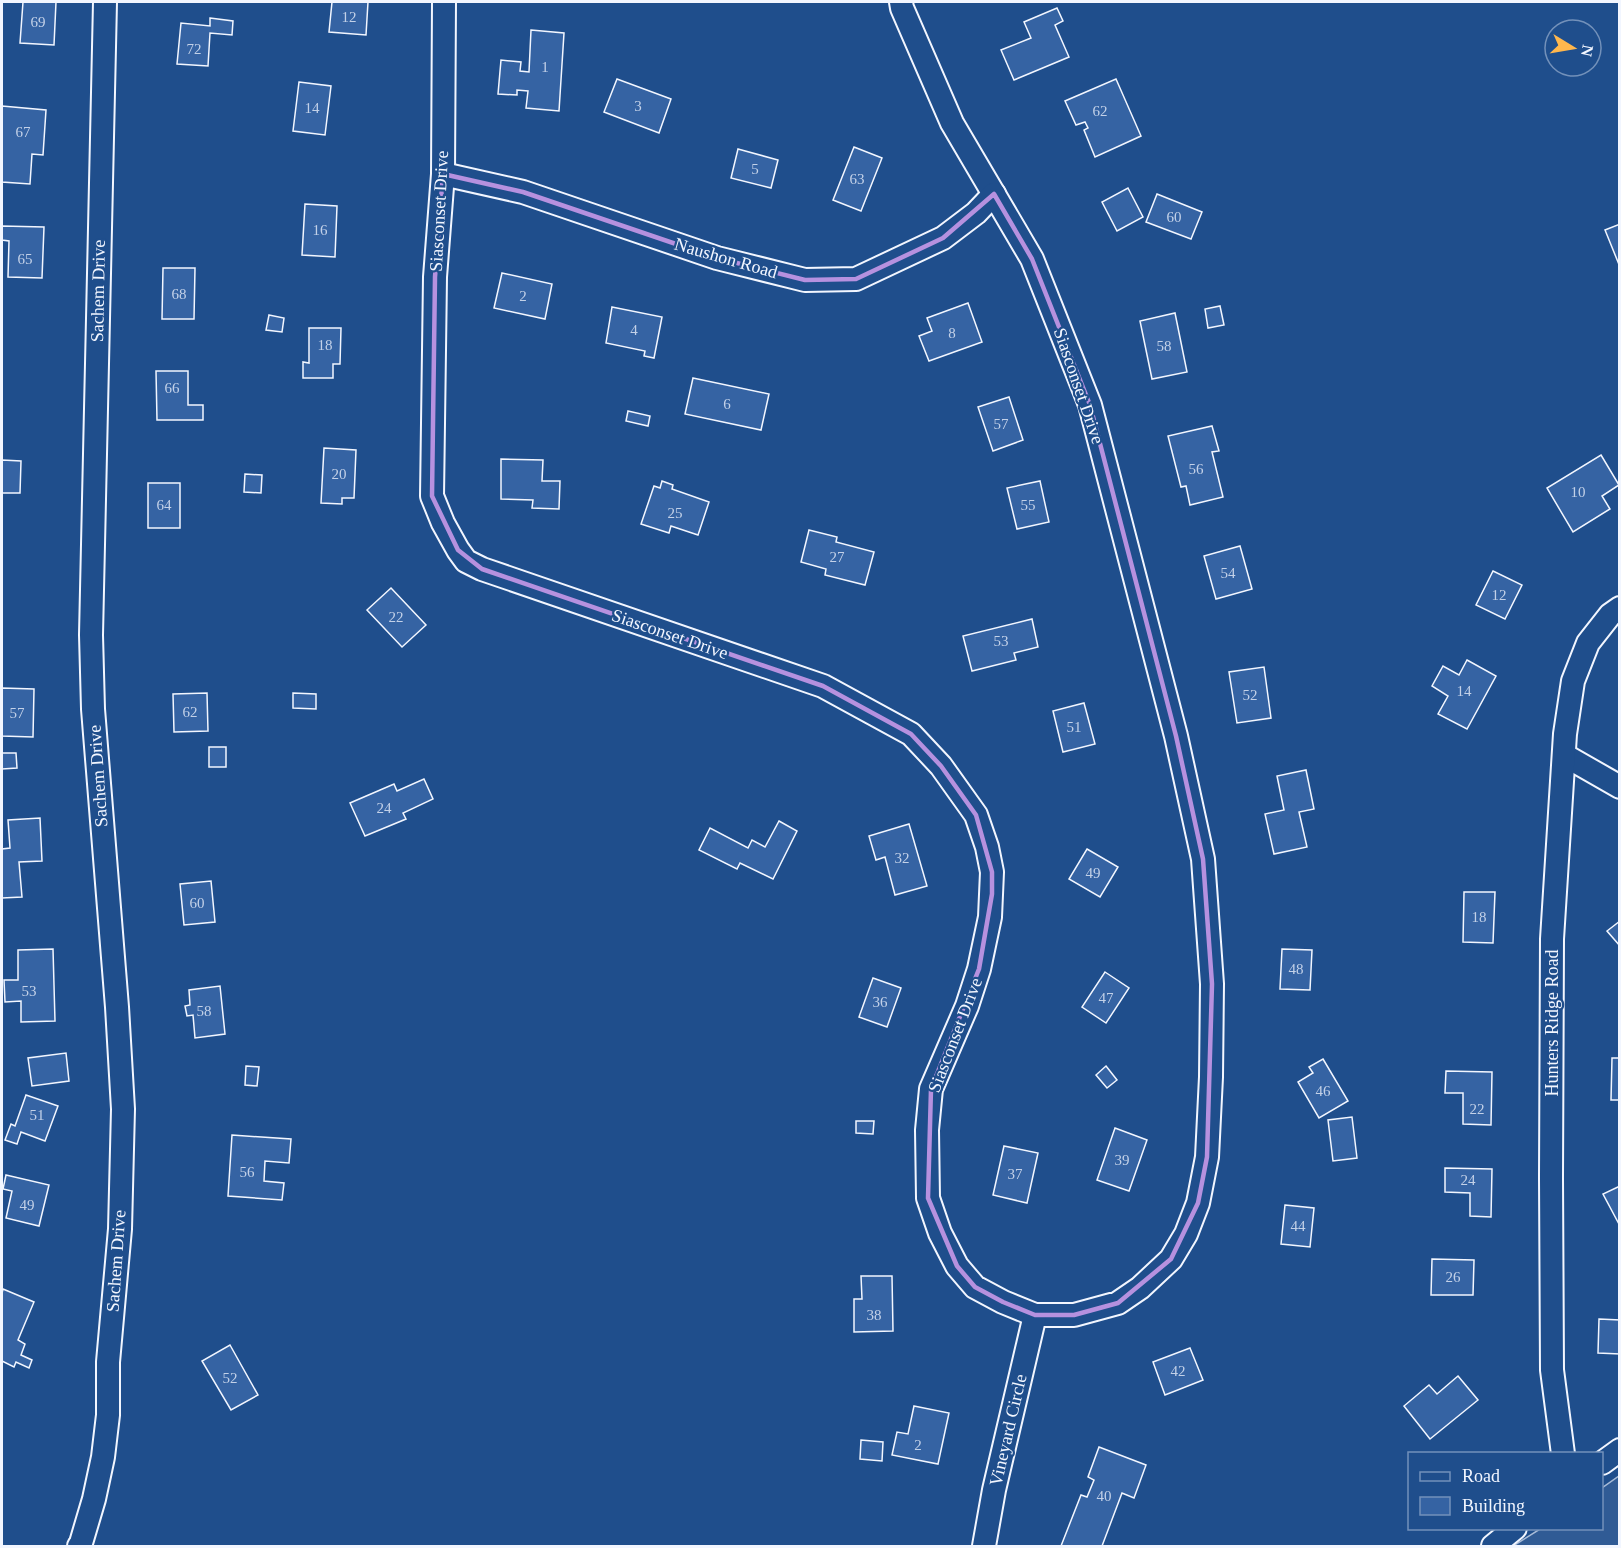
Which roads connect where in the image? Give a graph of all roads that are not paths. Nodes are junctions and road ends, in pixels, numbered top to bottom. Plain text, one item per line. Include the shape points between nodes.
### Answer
1 (105, 2) edge
2 (444, 2) edge
3 (901, 2) edge
4 (443, 174) junction
5 (994, 194) junction
6 (1620, 608) edge
7 (1564, 754) junction
8 (1620, 787) edge
9 (1035, 1315) junction
10 (1620, 1450) edge
11 (1563, 1452) edge
12 (1603, 1461) edge
13 (1513, 1530) edge
14 (79, 1546) edge
15 (984, 1546) edge
16 (1493, 1546) edge

1 - 14 street, Sachem Drive via 91,635 123,1109 108,1415 94,1498
2 - 4 street, Siasconset Drive
3 - 5 street, Siasconset Drive via 952,123
4 - 5 street, Naushon Road via 524,192 717,258 805,280 856,279 943,238
4 - 9 street, Siasconset Drive via 435,277 432,496 466,561 823,686 911,734 941,766 976,815 992,872 990,917 967,1006 932,1089 927,1130 928,1198 957,1266 975,1287
5 - 9 street, Siasconset Drive via 1032,259 1090,405 1176,736 1203,859 1212,984 1207,1157 1198,1203 1186,1234 1171,1259 1118,1303 1074,1315
6 - 7 street, Hunters Ridge Road via 1588,643 1573,681
7 - 8 street
7 - 11 street, Hunters Ridge Road via 1552,939 1551,1167 1552,1370
9 - 15 street, Vineyard Circle
10 - 12 street
13 - 16 street

